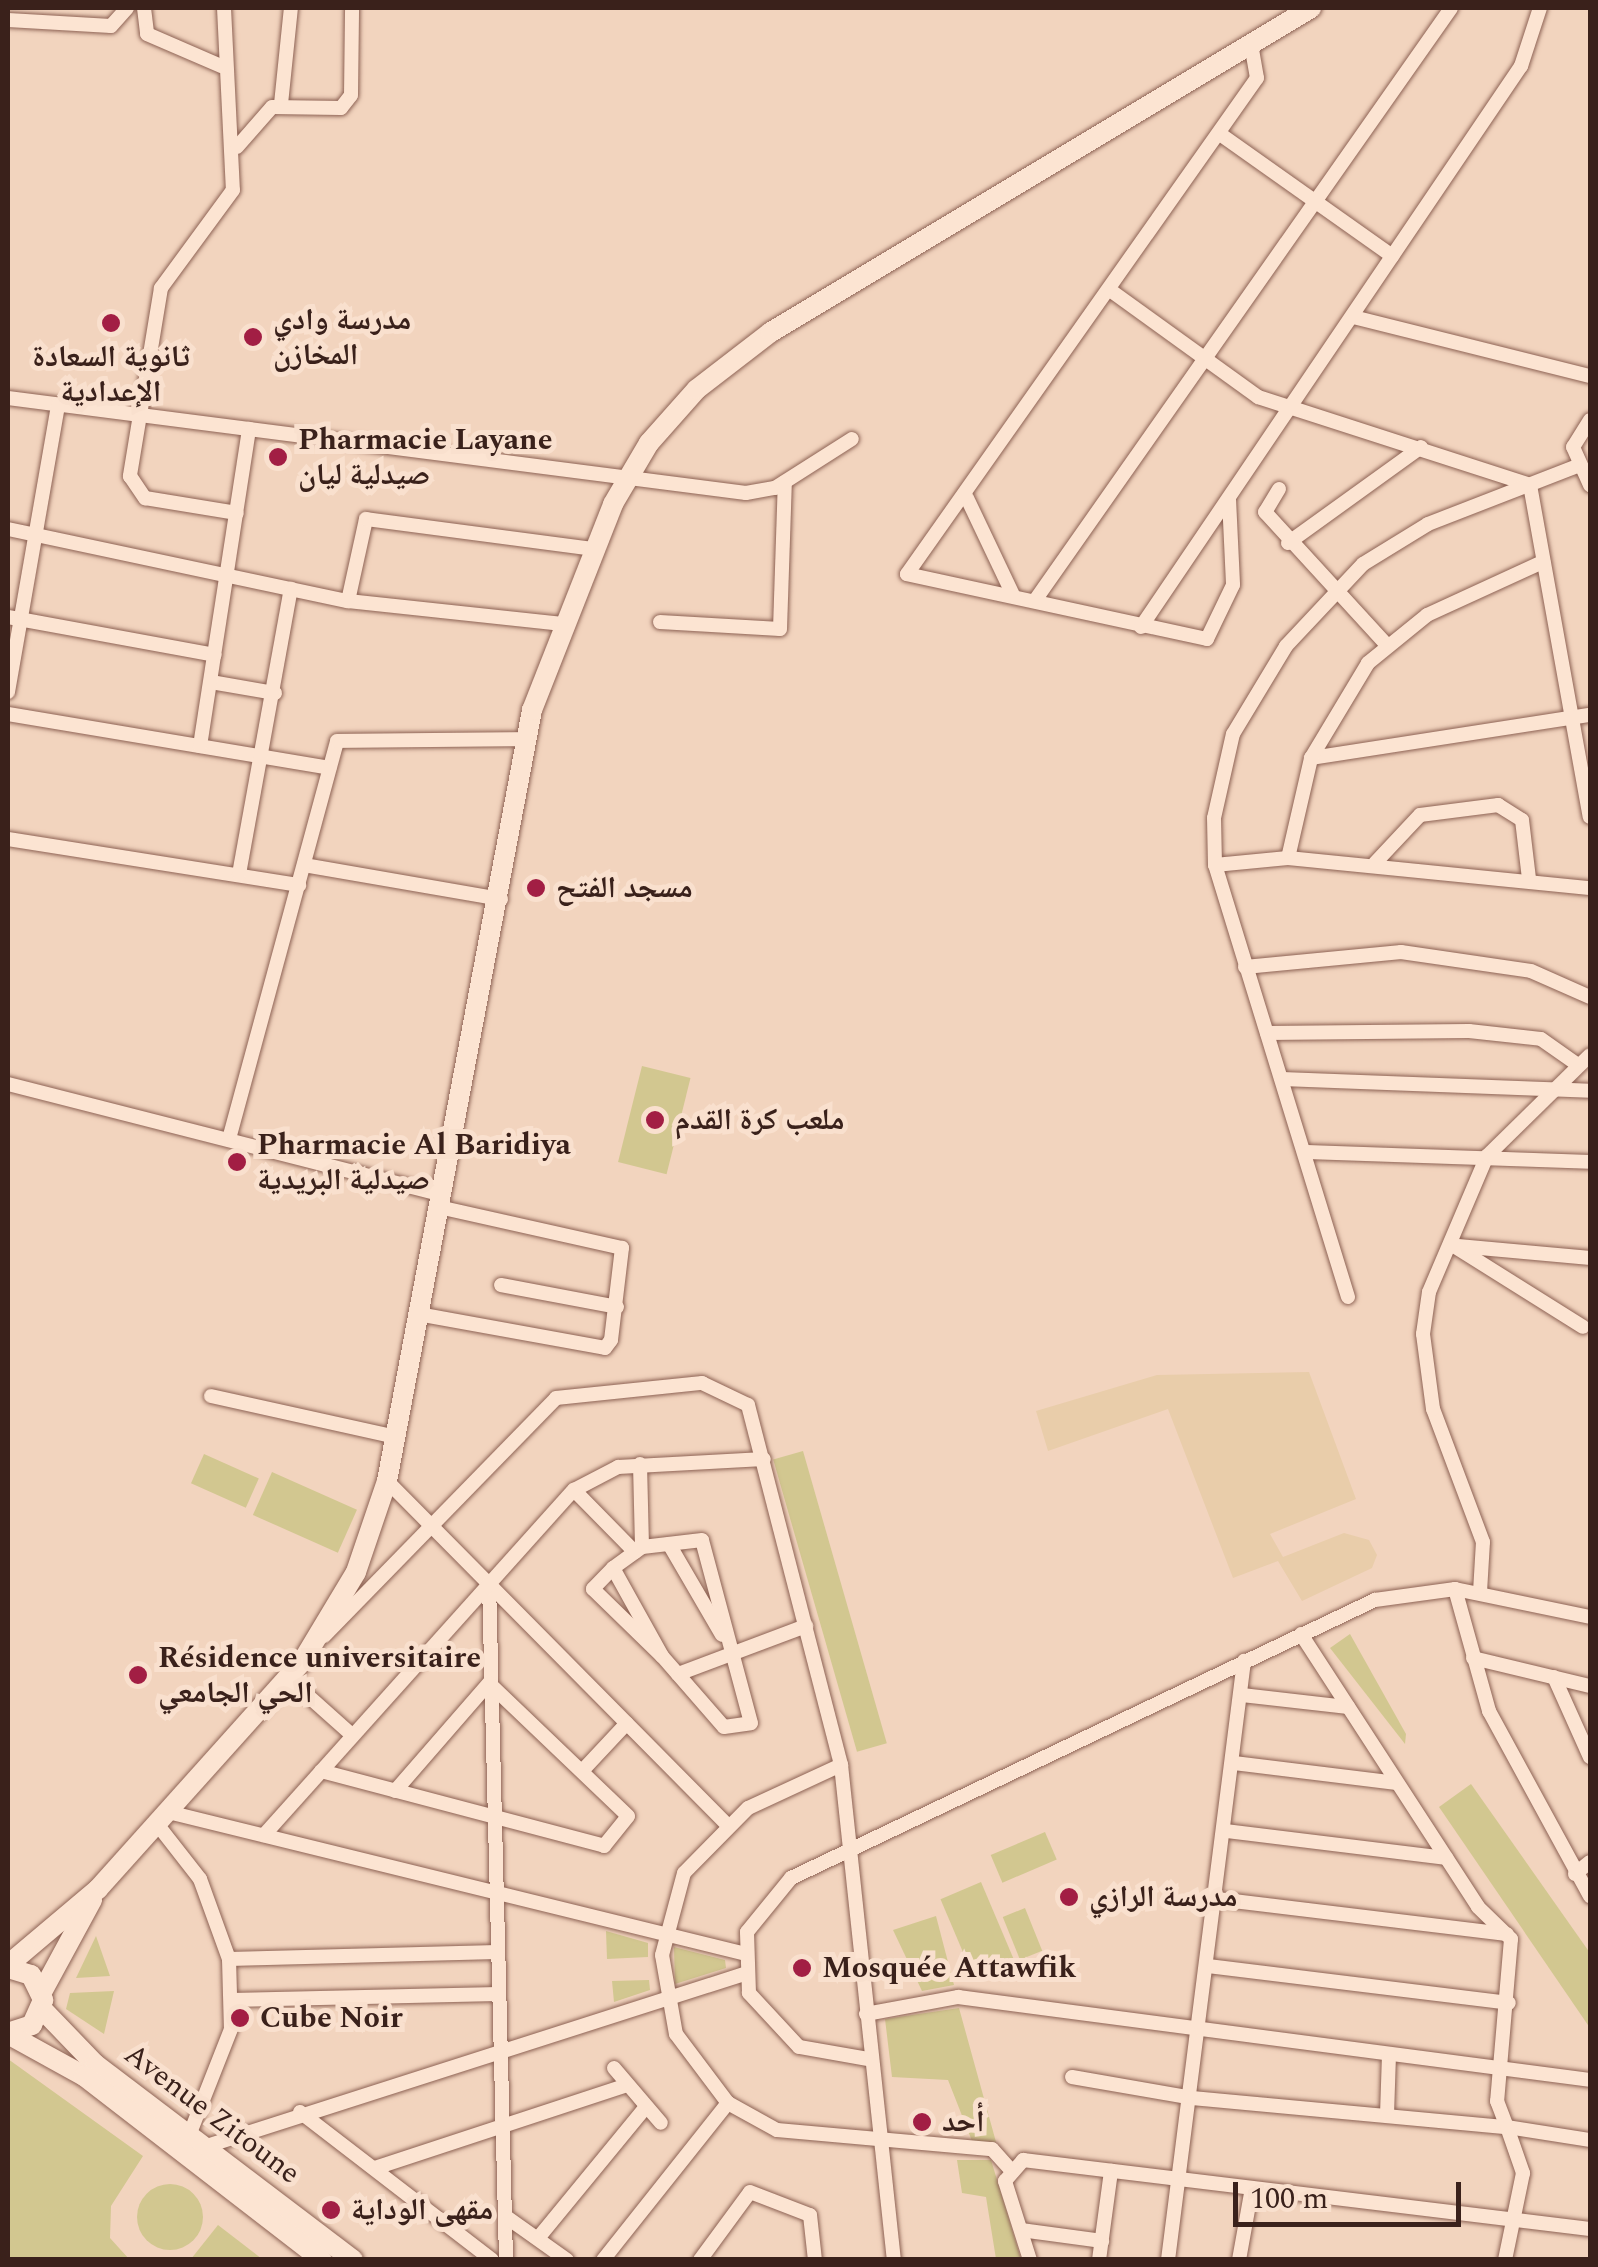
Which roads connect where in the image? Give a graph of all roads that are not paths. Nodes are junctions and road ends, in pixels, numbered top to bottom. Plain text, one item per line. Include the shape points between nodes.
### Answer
1 (127, 8) edge
2 (144, 8) edge
3 (224, 8) edge
4 (292, 8) edge
5 (352, 8) edge
6 (1311, 8) edge
7 (1452, 8) edge
8 (1540, 8) edge
9 (8, 20) edge
10 (1252, 43) junction
11 (221, 66) junction
12 (281, 104) junction
13 (1220, 134) junction
14 (236, 147) junction
15 (1318, 203) junction
16 (1392, 256) junction
17 (1114, 292) junction
18 (1353, 316) junction
19 (1206, 360) junction
20 (1590, 376) edge
21 (8, 398) edge
22 (58, 404) junction
23 (1291, 406) junction
24 (141, 418) junction
25 (1590, 420) edge
26 (249, 429) junction
27 (852, 439) dead end
28 (1421, 448) junction
29 (1575, 467) junction
30 (625, 479) junction
31 (785, 482) junction
32 (1590, 484) edge
33 (1530, 485) junction
34 (1279, 489) dead end
35 (966, 498) junction
36 (1229, 499) junction
37 (238, 512) junction
38 (8, 529) edge
39 (33, 534) junction
40 (1288, 543) junction
41 (594, 549) junction
42 (1543, 562) junction
43 (228, 575) junction
44 (291, 590) junction
45 (1331, 592) junction
46 (1014, 595) junction
47 (1036, 599) junction
48 (348, 601) junction
49 (14, 618) edge
50 (660, 622) dead end
51 (562, 624) junction
52 (1141, 627) junction
53 (1388, 646) junction
54 (215, 655) junction
55 (212, 682) junction
56 (8, 692) edge
57 (276, 693) junction
58 (8, 714) edge
59 (1590, 716) edge
60 (1572, 719) junction
61 (528, 739) junction
62 (200, 746) junction
63 (263, 758) junction
64 (1311, 758) junction
65 (330, 768) junction
66 (1590, 816) edge
67 (8, 839) edge
68 (1288, 858) junction
69 (1376, 863) junction
70 (304, 865) junction
71 (1215, 865) junction
72 (238, 874) junction
73 (1529, 879) junction
74 (299, 884) junction
75 (1590, 888) edge
76 (501, 899) junction
77 (1245, 967) junction
78 (1590, 998) edge
79 (1267, 1033) junction
80 (1584, 1060) edge
81 (1282, 1079) junction
82 (8, 1084) edge
83 (1551, 1090) junction
84 (1590, 1091) edge
85 (229, 1139) junction
86 (1307, 1152) junction
87 (1487, 1156) junction
88 (1590, 1162) edge
89 (439, 1200) junction
90 (1448, 1245) junction
91 (1590, 1258) edge
92 (501, 1285) dead end
93 (1348, 1297) dead end
94 (616, 1307) junction
95 (418, 1314) junction
96 (1583, 1327) dead end
97 (211, 1396) dead end
98 (396, 1437) junction
99 (764, 1459) junction
100 (640, 1464) junction
101 (388, 1480) junction
102 (574, 1490) junction
103 (431, 1524) junction
104 (670, 1544) junction
105 (639, 1550) junction
106 (613, 1568) junction
107 (489, 1583) junction
108 (1455, 1589) junction
109 (1480, 1592) junction
110 (1590, 1617) edge
111 (806, 1626) junction
112 (1300, 1634) junction
113 (317, 1644) junction
114 (730, 1648) junction
115 (662, 1656) junction
116 (1472, 1658) junction
117 (1244, 1661) junction
118 (678, 1674) junction
119 (1554, 1677) junction
120 (288, 1678) junction
121 (489, 1683) junction
122 (1590, 1686) edge
123 (1242, 1695) junction
124 (1348, 1708) junction
125 (627, 1723) junction
126 (352, 1735) junction
127 (1590, 1758) edge
128 (1234, 1763) junction
129 (841, 1765) junction
130 (583, 1770) junction
131 (321, 1771) junction
132 (1397, 1783) junction
133 (395, 1790) junction
134 (493, 1817) junction
135 (162, 1818) junction
136 (726, 1824) junction
137 (1226, 1832) junction
138 (264, 1835) junction
139 (849, 1846) junction
140 (1446, 1858) junction
141 (1590, 1862) edge
142 (1574, 1874) junction
143 (98, 1889) junction
144 (495, 1894) junction
145 (1590, 1896) edge
146 (1216, 1899) junction
147 (664, 1934) junction
148 (1508, 1934) junction
149 (497, 1952) junction
150 (742, 1952) junction
151 (229, 1959) junction
152 (8, 1966) edge
153 (1208, 1966) junction
154 (744, 1974) junction
155 (498, 1994) junction
156 (231, 2000) junction
157 (665, 2000) junction
158 (42, 2001) junction
159 (1509, 2002) junction
160 (866, 2014) junction
161 (1200, 2031) junction
162 (8, 2034) edge
163 (500, 2050) junction
164 (1389, 2055) junction
165 (868, 2059) junction
166 (614, 2068) dead end
167 (1501, 2069) junction
168 (1072, 2077) dead end
169 (1590, 2080) edge
170 (624, 2086) junction
171 (1192, 2098) junction
172 (728, 2103) junction
173 (644, 2109) junction
174 (300, 2112) junction
175 (1387, 2115) junction
176 (661, 2124) dead end
177 (1590, 2124) edge
178 (502, 2126) junction
179 (1507, 2126) junction
180 (199, 2140) junction
181 (1586, 2140) edge
182 (883, 2142) junction
183 (375, 2168) junction
184 (1009, 2168) junction
185 (1111, 2171) junction
186 (1180, 2178) junction
187 (1252, 2188) junction
188 (505, 2216) junction
189 (1512, 2216) junction
190 (1590, 2228) edge
191 (1021, 2230) junction
192 (540, 2237) junction
193 (1102, 2241) junction
194 (322, 2260) edge
195 (352, 2260) edge
196 (492, 2260) edge
197 (506, 2260) edge
198 (567, 2260) edge
199 (603, 2260) edge
200 (700, 2260) edge
201 (816, 2260) edge
202 (894, 2260) edge
203 (1030, 2260) edge
204 (1099, 2260) edge
205 (1168, 2260) edge
206 (1239, 2260) edge
207 (1505, 2260) edge

1 - 9 street via 111,26
2 - 11 street via 147,34
3 - 11 street
4 - 12 street
5 - 12 street via 352,94 328,115
6 - 10 street
7 - 15 street
8 - 16 street via 1522,66
10 - 13 street via 1261,68
10 - 30 street via 771,332 698,388
11 - 14 street
12 - 14 street
13 - 15 street
13 - 17 street
14 - 24 street via 233,190 215,225 161,288
15 - 16 street
15 - 19 street
16 - 18 street
17 - 19 street
17 - 35 street
18 - 20 street
18 - 23 street
19 - 23 street via 1258,396
19 - 47 street
21 - 22 street
22 - 24 street
22 - 39 street
23 - 28 street
23 - 36 street
24 - 26 street
24 - 37 street via 133,490
25 - 29 street via 1576,438
26 - 30 street
26 - 37 street
27 - 31 street
28 - 33 street
28 - 40 street
29 - 32 street
29 - 33 street
30 - 31 street via 746,493
30 - 41 street
31 - 50 street via 780,629
33 - 42 street
33 - 45 street via 1392,542
34 - 40 street via 1264,508
35 - 46 street
35 - 46 street via 907,574
36 - 52 street
36 - 52 street via 1234,585 1218,631 1198,640
37 - 43 street
38 - 39 street
39 - 43 street
39 - 49 street
40 - 45 street
41 - 48 street via 366,519
41 - 51 street
42 - 53 street via 1427,614
42 - 60 street
43 - 44 street
43 - 54 street
44 - 48 street
44 - 57 street
45 - 53 street
45 - 71 street via 1233,734 1214,818
46 - 47 street
47 - 52 street
48 - 51 street
49 - 54 street
49 - 56 street
51 - 61 street
53 - 64 street via 1341,700
54 - 55 street
55 - 57 street
55 - 62 street
57 - 63 street
58 - 62 street
59 - 60 street
60 - 64 street
60 - 66 street
61 - 65 street via 342,734
61 - 76 street
62 - 63 street
63 - 65 street
63 - 72 street
64 - 68 street
65 - 70 street
67 - 72 street
68 - 69 street
68 - 71 street
69 - 73 street
69 - 73 street via 1420,815 1508,806 1522,820
70 - 74 street
70 - 76 street
71 - 77 street
72 - 74 street
73 - 75 street
74 - 85 street
76 - 89 street
77 - 78 street via 1401,952 1532,971
77 - 79 street
79 - 80 street via 1469,1031 1540,1039
79 - 81 street
80 - 83 street
81 - 83 street
81 - 86 street
82 - 85 street
83 - 84 street
83 - 87 street
85 - 89 street
86 - 87 street
86 - 93 street
87 - 88 street
87 - 90 street
89 - 94 street via 622,1248
89 - 95 street
90 - 91 street
90 - 96 street
90 - 109 street via 1423,1334 1440,1437 1483,1542
92 - 94 street
94 - 95 street via 605,1348
95 - 98 street
97 - 98 street
98 - 101 street
99 - 100 street
99 - 103 street via 748,1404 726,1388 577,1391 535,1412
99 - 111 street
100 - 102 street
100 - 105 street
101 - 103 street
101 - 113 street via 344,1600
102 - 105 street
102 - 107 street
103 - 107 street
103 - 113 street
104 - 105 street
104 - 114 street
104 - 114 street via 702,1540
105 - 106 street
106 - 115 street
106 - 115 street via 593,1590
107 - 121 street
107 - 125 street
107 - 126 street
108 - 109 street
108 - 112 street via 1375,1600
108 - 116 street
109 - 110 street
111 - 114 street
111 - 129 street
112 - 117 street
112 - 124 street
113 - 120 street
114 - 118 street
114 - 118 street via 748,1725 724,1727
115 - 118 street
116 - 119 street
116 - 142 street via 1519,1775
117 - 123 street
117 - 139 street
119 - 122 street
119 - 127 street
120 - 126 street
120 - 135 street
121 - 130 street
121 - 133 street
121 - 134 street
123 - 124 street
123 - 128 street
124 - 132 street
125 - 130 street
125 - 136 street
126 - 131 street
128 - 132 street
128 - 137 street
129 - 136 street
129 - 139 street
130 - 134 street via 628,1816 607,1846
131 - 133 street
131 - 138 street
132 - 140 street
133 - 134 street
134 - 144 street
135 - 138 street
135 - 143 street
135 - 151 street via 200,1879
136 - 147 street via 684,1872
137 - 140 street
137 - 146 street
138 - 144 street
139 - 150 street via 778,1890
139 - 160 street
140 - 148 street
141 - 142 street
142 - 145 street
143 - 152 street
143 - 158 street
144 - 147 street
144 - 149 street
146 - 148 street
146 - 153 street
147 - 150 street
147 - 157 street
148 - 159 street
149 - 151 street
149 - 155 street
150 - 154 street
151 - 156 street
152 - 158 street, Avenue Zitoune via 30,1975
153 - 159 street
153 - 161 street
154 - 157 street
154 - 165 street via 768,2022 799,2047
155 - 156 street
155 - 163 street
156 - 180 street via 223,2062
157 - 163 street
157 - 172 street via 685,2052
158 - 162 street via 32,2025
158 - 180 street, Avenue Zitoune via 95,2064
159 - 167 street
160 - 161 street via 958,1997
160 - 165 street
161 - 164 street
161 - 171 street
162 - 194 street, Avenue Zitoune via 84,2076
163 - 174 street
163 - 178 street
164 - 167 street
164 - 175 street
165 - 182 street
166 - 170 street
167 - 169 street
167 - 179 street via 1497,2101
168 - 171 street
170 - 173 street
170 - 178 street
171 - 175 street
171 - 186 street
172 - 182 street via 798,2136
172 - 199 street
173 - 176 street
173 - 192 street
174 - 180 street
174 - 183 street
175 - 179 street
177 - 181 street
178 - 183 street
178 - 188 street
179 - 181 street
179 - 189 street via 1522,2152
180 - 195 street, Avenue Zitoune
182 - 184 street via 992,2150
182 - 202 street
183 - 196 street
184 - 185 street via 1022,2160
184 - 191 street
185 - 186 street
185 - 193 street
186 - 187 street
186 - 205 street
187 - 189 street
187 - 206 street
188 - 192 street
188 - 197 street
189 - 190 street
189 - 207 street
191 - 193 street
191 - 203 street
192 - 198 street
193 - 204 street
200 - 201 street via 750,2192 810,2215

